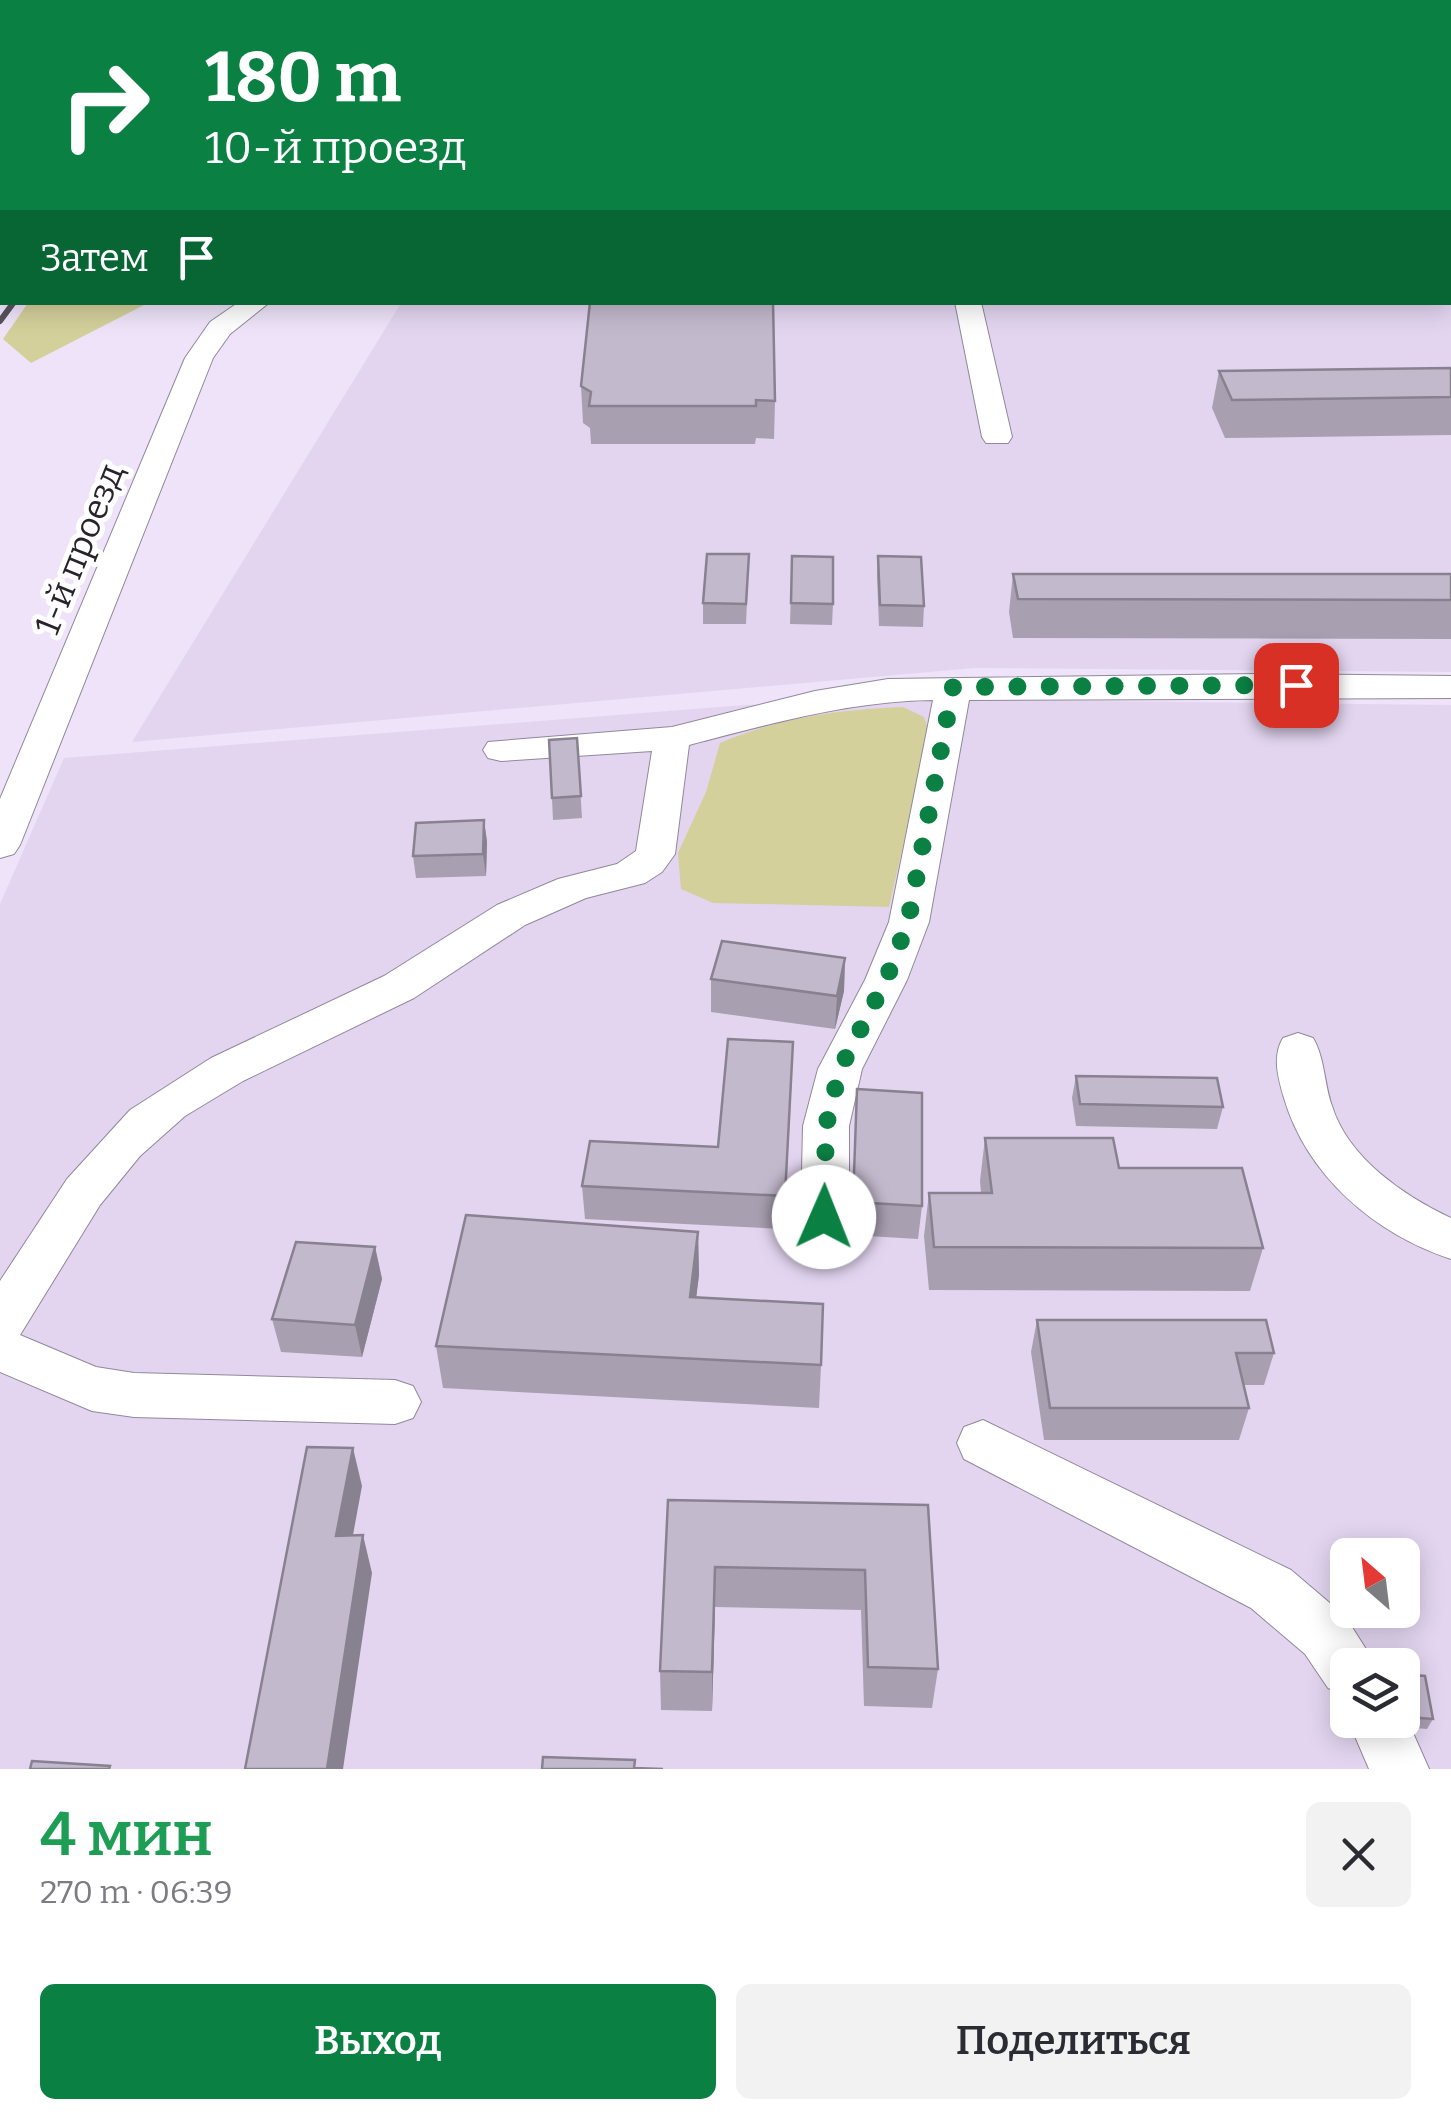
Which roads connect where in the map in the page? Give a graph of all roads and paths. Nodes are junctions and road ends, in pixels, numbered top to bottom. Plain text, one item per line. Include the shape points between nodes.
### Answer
1 (253, 305) edge
2 (969, 305) edge
3 (997, 437) dead end
4 (953, 687) junction
5 (1451, 687) edge
6 (692, 732) junction
7 (501, 750) dead end
8 (0, 845) edge
9 (1298, 1049) dead end
10 (824, 1217) dead end
11 (1451, 1240) edge
12 (0, 1325) edge
13 (0, 1349) edge
14 (395, 1402) dead end
15 (983, 1442) dead end
16 (1333, 1648) edge
17 (1386, 1738) edge
18 (1400, 1769) edge

1 - 8 street, 1-й проезд via 220,328 199,358
2 - 3 street
4 - 5 street
4 - 6 street via 815,702
4 - 10 street via 908,922 840,1069 826,1126
6 - 7 street
6 - 12 street via 645,868 508,917 387,994 199,1086 149,1119 110,1157 55,1233
9 - 11 street via 1306,1106 1323,1140 1392,1209
13 - 14 street via 92,1389 134,1395
15 - 16 street via 1271,1589
17 - 18 street

